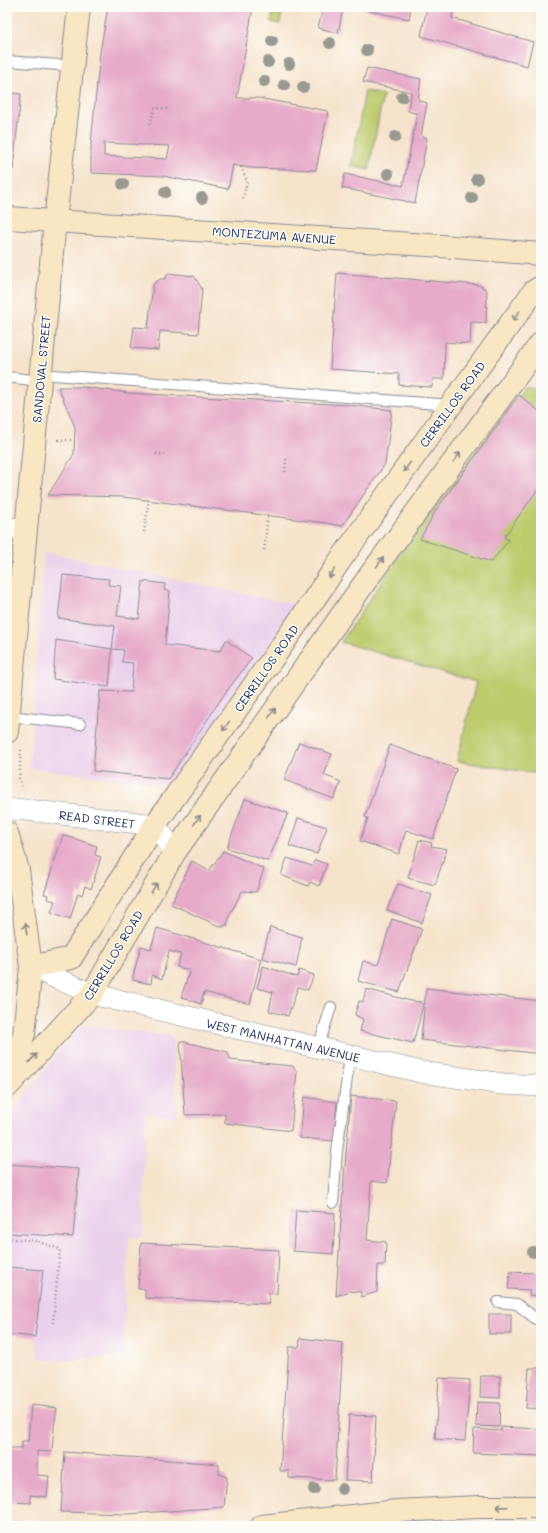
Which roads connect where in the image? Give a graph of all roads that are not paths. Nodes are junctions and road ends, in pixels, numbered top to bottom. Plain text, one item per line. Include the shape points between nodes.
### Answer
1 (79, 7) edge
2 (7, 61) edge
3 (72, 66) junction
4 (7, 218) edge
5 (55, 222) junction
6 (541, 254) edge
7 (541, 287) edge
8 (541, 343) edge
9 (7, 377) edge
10 (40, 378) junction
11 (451, 405) junction
12 (16, 528) edge
13 (9, 676) edge
14 (13, 722) edge
15 (80, 724) dead end
16 (7, 809) edge
17 (155, 825) junction
18 (7, 833) edge
19 (175, 852) junction
20 (31, 967) junction
21 (92, 994) junction
22 (330, 1006) dead end
23 (7, 1045) edge
24 (318, 1048) junction
25 (350, 1056) junction
26 (7, 1080) edge
27 (541, 1086) edge
28 (7, 1087) edge
29 (333, 1203) dead end
30 (498, 1302) dead end
31 (541, 1319) edge
32 (541, 1507) edge
33 (397, 1511) junction
34 (262, 1526) edge
35 (357, 1526) edge

1 - 3 street, SANDOVAL STREET
2 - 3 lane
3 - 5 street, SANDOVAL STREET
4 - 5 street, MONTEZUMA AVENUE
5 - 6 street, MONTEZUMA AVENUE
5 - 10 street, SANDOVAL STREET
7 -> 11 street, CERRILLOS ROAD via 534,291
19 -> 8 street, CERRILLOS ROAD via 370,575
9 - 10 lane
10 - 11 lane
10 - 12 street, SANDOVAL STREET
11 -> 17 street, CERRILLOS ROAD
12 - 13 street, SANDOVAL STREET
13 - 14 street, SANDOVAL STREET
14 - 15 lane
16 - 17 street, READ STREET
17 - 19 street
17 - 20 street, CERRILLOS ROAD via 71,958
20 -> 18 street via 18,870
21 -> 19 street, CERRILLOS ROAD
20 - 21 street, WEST MANHATTAN AVENUE
20 - 23 street
20 - 26 street via 24,1034
21 - 24 street, WEST MANHATTAN AVENUE
28 -> 21 street, CERRILLOS ROAD
22 - 24 lane
24 - 25 street, WEST MANHATTAN AVENUE
25 - 27 street, WEST MANHATTAN AVENUE via 421,1072 503,1084
25 - 29 lane via 337,1151
30 - 31 lane via 518,1304 536,1319
32 -> 33 street
33 - 34 street
33 - 35 street

